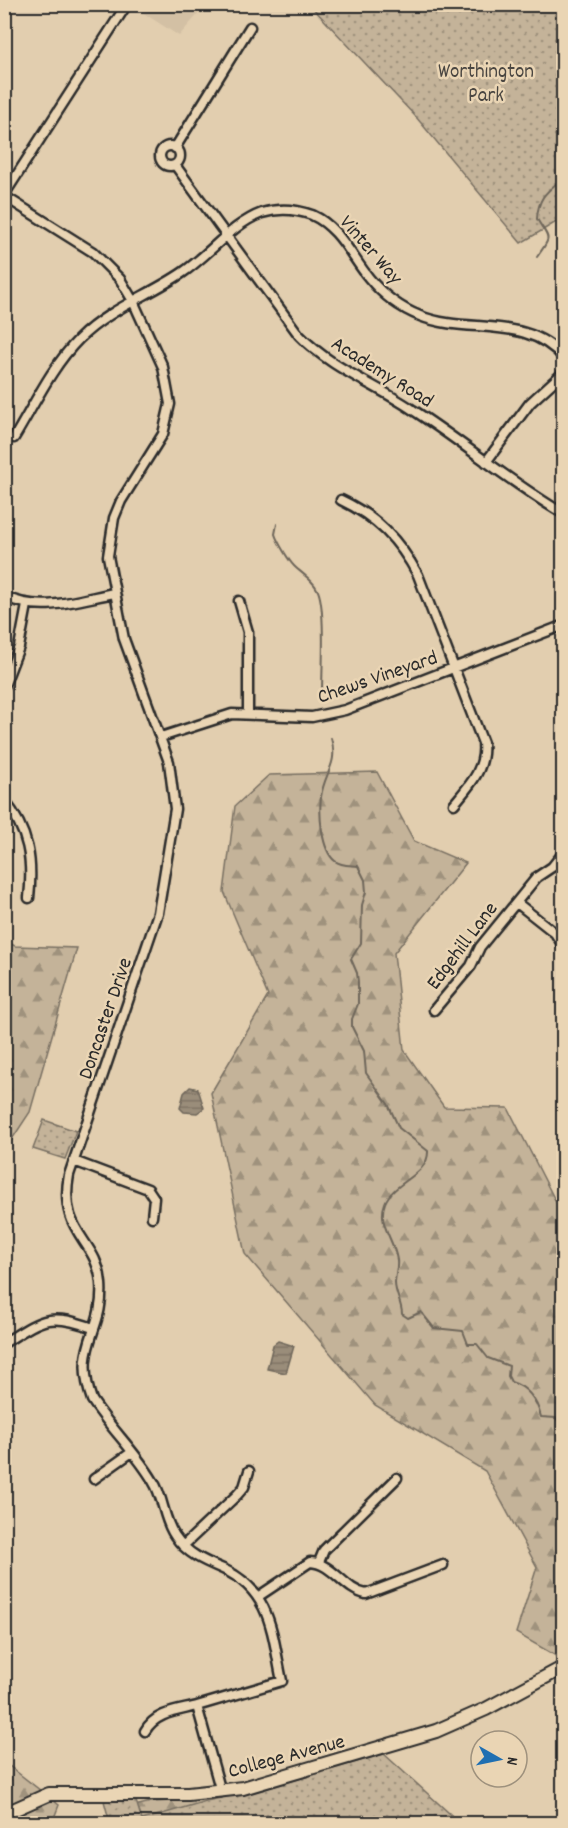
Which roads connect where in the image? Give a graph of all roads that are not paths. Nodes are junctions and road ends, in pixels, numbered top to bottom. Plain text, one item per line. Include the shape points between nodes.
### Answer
1 (127, 4) edge
2 (250, 27) dead end
3 (175, 148) junction
4 (175, 165) junction
5 (4, 196) edge
6 (228, 236) junction
7 (133, 301) junction
8 (564, 358) edge
9 (564, 372) edge
10 (14, 438) dead end
11 (486, 462) junction
12 (341, 500) dead end
13 (564, 514) edge
14 (114, 593) junction
15 (4, 596) edge
16 (239, 601) dead end
17 (27, 605) junction
18 (564, 625) edge
19 (454, 668) junction
20 (4, 686) edge
21 (248, 714) junction
22 (161, 737) junction
23 (4, 800) edge
24 (454, 804) dead end
25 (564, 852) edge
26 (29, 898) dead end
27 (517, 903) junction
28 (564, 947) edge
29 (434, 1010) dead end
30 (74, 1161) junction
31 (152, 1216) dead end
32 (93, 1328) junction
33 (4, 1343) edge
34 (132, 1452) junction
35 (249, 1471) dead end
36 (398, 1478) dead end
37 (94, 1479) dead end
38 (183, 1546) junction
39 (319, 1562) junction
40 (443, 1565) dead end
41 (259, 1596) junction
42 (564, 1667) edge
43 (197, 1706) junction
44 (145, 1731) dead end
45 (221, 1792) junction
46 (4, 1814) edge

1 - 5 street
2 - 3 street
3 - 4 street via 180,156
3 - 4 street, Academy Road via 165,147 159,156 164,165
4 - 6 street, Academy Road
5 - 7 street, Doncaster Drive via 93,252 120,279
6 - 7 street, Vinter Way via 183,273
6 - 8 street, Vinter Way via 261,213 303,212 333,229 369,278 404,308 446,324 527,331
6 - 11 street, Academy Road via 312,348 342,370 405,404
7 - 10 street, Vinter Way via 95,325 68,351
7 - 14 street, Doncaster Drive via 163,367 170,404 163,434 114,518 108,556
9 - 11 street via 530,404
11 - 13 street, Academy Road
12 - 19 street via 377,521 404,550 418,575
14 - 17 street via 56,605
14 - 22 street, Doncaster Drive via 130,659
15 - 17 street
16 - 21 street via 248,632
17 - 20 street via 19,647
18 - 19 street, Chews Vineyard
19 - 21 street, Chews Vineyard via 328,714
19 - 24 street via 484,753 479,771
21 - 22 street, Chews Vineyard via 218,717
22 - 30 street, Doncaster Drive via 173,776 175,809 162,894
23 - 26 street via 28,839 32,873
25 - 27 street, Edgehill Lane via 552,867 537,876
27 - 28 street via 555,933
27 - 29 street, Edgehill Lane
30 - 31 street via 148,1189 154,1198
30 - 32 street, Doncaster Drive via 67,1186 68,1213 98,1265 101,1280 101,1310
32 - 33 street via 53,1319 34,1324
32 - 34 street, Doncaster Drive via 85,1356 86,1384 99,1410
34 - 37 street
34 - 38 street, Doncaster Drive via 154,1482 170,1528
35 - 38 street via 237,1495
36 - 39 street via 324,1550
38 - 41 street, Doncaster Drive via 205,1563 236,1576
39 - 40 street via 366,1594
39 - 41 street via 305,1564
41 - 43 street, Doncaster Drive via 270,1624 282,1681
42 - 45 street, College Avenue via 436,1731
43 - 44 street via 162,1715
43 - 45 street
45 - 46 street, College Avenue via 48,1794

